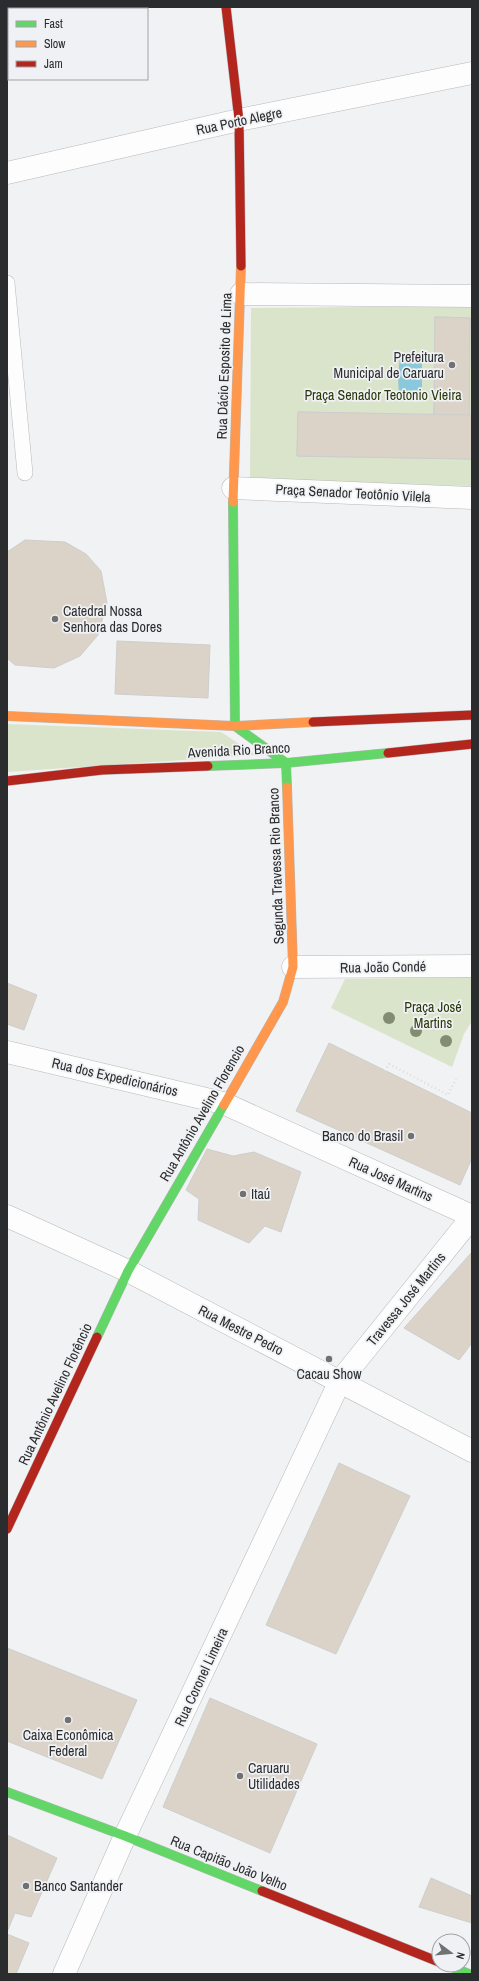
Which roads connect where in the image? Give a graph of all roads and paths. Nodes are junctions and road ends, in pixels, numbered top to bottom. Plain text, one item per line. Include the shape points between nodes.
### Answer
1 (226, 7) edge
2 (472, 73) edge
3 (239, 120) junction
4 (7, 173) edge
5 (7, 283) edge
6 (241, 294) junction
7 (472, 296) edge
8 (25, 473) dead end
9 (233, 488) junction
10 (472, 498) edge
11 (472, 715) edge
12 (7, 716) edge
13 (235, 726) junction
14 (472, 744) edge
15 (286, 763) junction
16 (7, 781) edge
17 (472, 966) edge
18 (293, 967) junction
19 (7, 1052) edge
20 (385, 1071) dead end
21 (456, 1079) dead end
22 (224, 1103) junction
23 (7, 1216) edge
24 (472, 1216) edge
25 (128, 1271) junction
26 (340, 1381) junction
27 (472, 1451) edge
28 (7, 1529) edge
29 (7, 1792) edge
30 (125, 1836) junction
31 (431, 1959) edge
32 (64, 1974) edge

1 - 3 street, Rua Dácio Esposito de Lima
2 - 3 street, Rua Porto Alegre
3 - 4 street, Rua Porto Alegre
3 - 6 street, Rua Dácio Esposito de Lima
5 - 8 lane
6 - 7 street
6 - 9 street, Rua Dácio Esposito de Lima
9 - 10 street, Praça Senador Teotônio Vilela
9 - 13 street, Rua Dácio Esposito de Lima
11 - 13 street, Avenida Rio Branco
12 - 13 street, Avenida Rio Branco
13 - 15 street
14 - 15 street, Avenida Rio Branco
15 - 16 street, Avenida Rio Branco via 102,770
15 - 18 street, Segunda Travessa Rio Branco
17 - 18 street, Rua João Condé
18 - 22 street, Rua Antônio Avelino Florencio via 283,1002
19 - 22 street, Rua dos Expedicionários
20 - 21 path via 389,1064 448,1095
22 - 24 street, Rua José Martins
22 - 25 street, Rua Antônio Avelino Florencio
23 - 25 street, Rua Mestre Pedro
24 - 26 street, Travessa José Martins
25 - 26 street, Rua Mestre Pedro
25 - 28 street, Rua Antônio Avelino Florêncio
26 - 27 street, Rua Mestre Pedro
26 - 30 street, Rua Coronel Limeira
29 - 30 street, Rua Capitão João Velho
30 - 31 street, Rua Capitão João Velho
30 - 32 street, Rua Coronel Limeira

